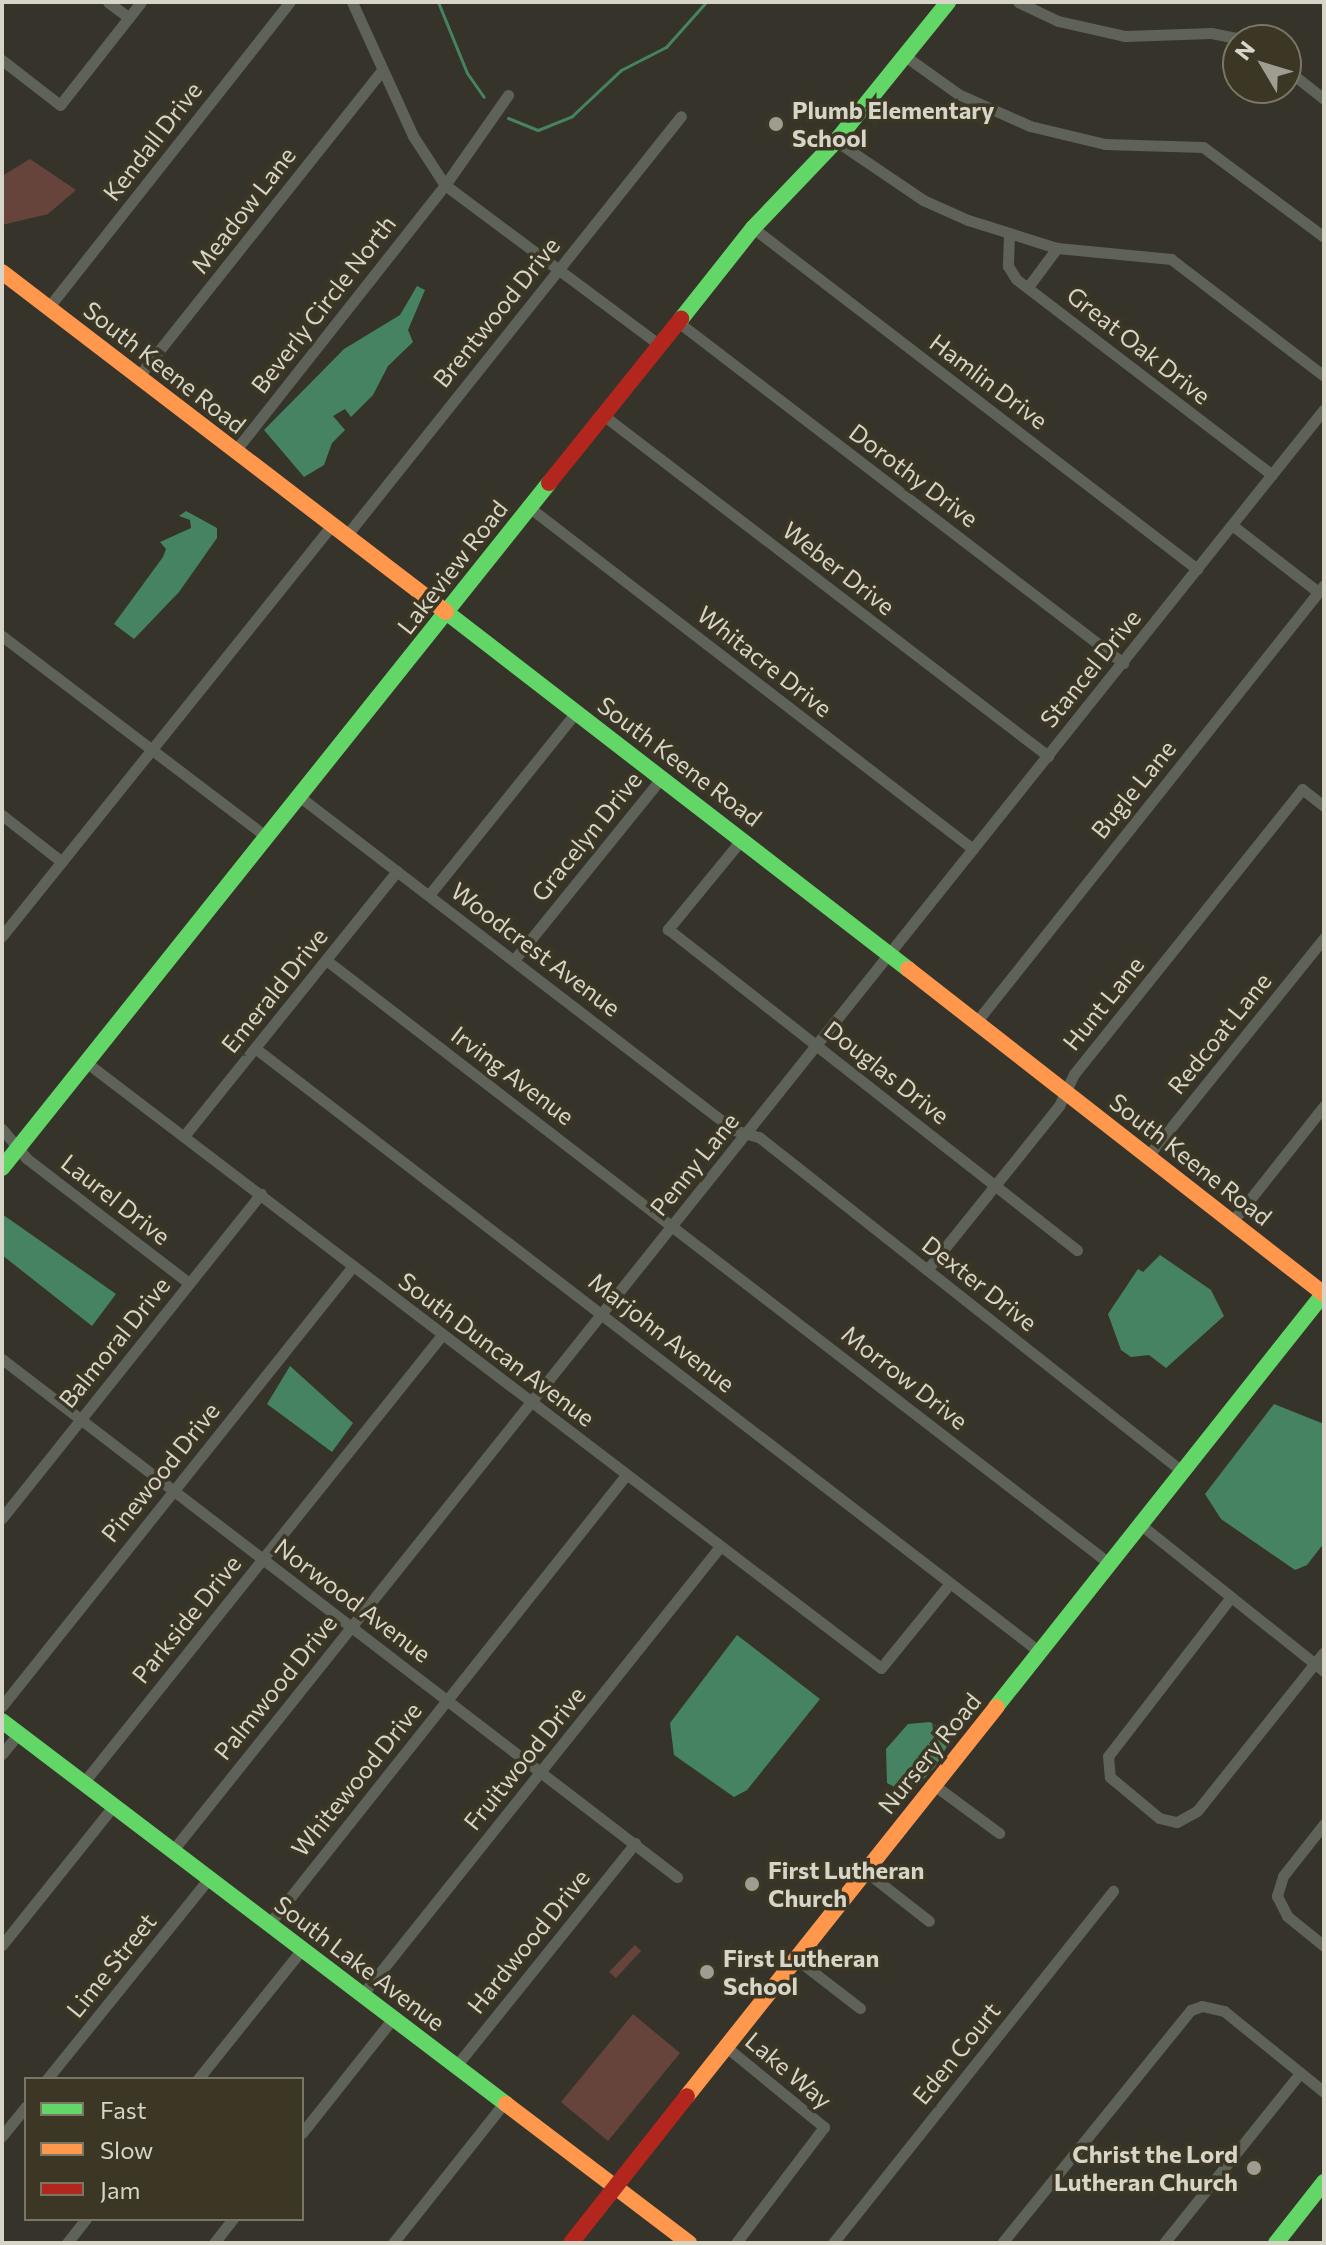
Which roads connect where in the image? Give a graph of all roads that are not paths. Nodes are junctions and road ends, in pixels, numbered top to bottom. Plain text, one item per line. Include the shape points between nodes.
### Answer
1 (108, 2) edge
2 (141, 2) edge
3 (290, 2) edge
4 (352, 2) edge
5 (948, 2) edge
6 (1018, 2) edge
7 (129, 18) junction
8 (1222, 35) edge
9 (905, 56) junction
10 (2, 60) edge
11 (382, 70) junction
12 (1302, 82) edge
13 (508, 95) dead end
14 (1324, 99) edge
15 (681, 116) dead end
16 (836, 141) junction
17 (445, 185) junction
18 (753, 228) junction
19 (1009, 235) junction
20 (1324, 237) edge
21 (1057, 248) junction
22 (558, 269) junction
23 (2, 272) edge
24 (1028, 287) junction
25 (48, 308) junction
26 (678, 322) junction
27 (660, 345) junction
28 (1324, 376) edge
29 (138, 377) junction
30 (1324, 409) edge
31 (603, 415) junction
32 (235, 451) junction
33 (1272, 475) junction
34 (530, 508) junction
35 (1232, 525) junction
36 (339, 530) junction
37 (1197, 569) junction
38 (1321, 588) edge
39 (446, 613) junction
40 (2, 636) edge
41 (1123, 663) junction
42 (576, 712) junction
43 (152, 750) junction
44 (1048, 756) junction
45 (662, 777) junction
46 (300, 797) junction
47 (1324, 806) edge
48 (2, 815) edge
49 (267, 837) junction
50 (742, 839) junction
51 (973, 849) junction
52 (62, 862) junction
53 (397, 871) junction
54 (429, 895) junction
55 (2, 936) edge
56 (1324, 938) edge
57 (890, 953) junction
58 (326, 960) junction
59 (514, 960) junction
60 (977, 1021) junction
61 (817, 1045) junction
62 (255, 1048) junction
63 (87, 1063) junction
64 (1066, 1091) junction
65 (1324, 1106) edge
66 (2, 1129) edge
67 (746, 1134) junction
68 (184, 1136) junction
69 (19, 1148) junction
70 (1148, 1156) junction
71 (2, 1168) edge
72 (995, 1185) junction
73 (261, 1194) junction
74 (1232, 1222) junction
75 (673, 1225) junction
76 (1077, 1250) dead end
77 (353, 1266) junction
78 (927, 1270) junction
79 (189, 1283) junction
80 (1324, 1293) edge
81 (602, 1313) junction
82 (442, 1335) junction
83 (2, 1359) edge
84 (531, 1402) junction
85 (81, 1419) junction
86 (1183, 1472) junction
87 (626, 1475) junction
88 (174, 1490) junction
89 (2, 1518) edge
90 (1141, 1525) junction
91 (719, 1548) junction
92 (263, 1558) junction
93 (1110, 1564) junction
94 (950, 1583) junction
95 (1231, 1597) junction
96 (352, 1626) junction
97 (1040, 1652) junction
98 (1324, 1652) edge
99 (1319, 1667) edge
100 (447, 1700) junction
101 (2, 1706) edge
102 (2, 1721) edge
103 (19, 1733) junction
104 (2, 1754) edge
105 (541, 1771) junction
106 (84, 1782) junction
107 (934, 1785) junction
108 (114, 1805) junction
109 (1324, 1824) edge
110 (999, 1833) dead end
111 (635, 1843) junction
112 (173, 1850) junction
113 (865, 1871) junction
114 (677, 1877) dead end
115 (209, 1878) junction
116 (1113, 1891) dead end
117 (929, 1921) dead end
118 (269, 1924) junction
119 (2, 1945) edge
120 (1324, 1946) edge
121 (302, 1949) junction
122 (795, 1958) junction
123 (362, 1995) junction
124 (860, 2008) dead end
125 (393, 2018) junction
126 (725, 2046) junction
127 (456, 2066) junction
128 (1300, 2073) junction
129 (49, 2077) edge
130 (200, 2077) edge
131 (1324, 2092) edge
132 (504, 2103) junction
133 (24, 2108) edge
134 (304, 2130) edge
135 (2, 2136) edge
136 (1324, 2182) edge
137 (614, 2186) junction
138 (84, 2221) edge
139 (231, 2221) edge
140 (67, 2243) edge
141 (214, 2243) edge
142 (393, 2243) edge
143 (571, 2243) edge
144 (689, 2243) edge
145 (736, 2243) edge
146 (833, 2243) edge
147 (1002, 2243) edge
148 (1164, 2243) edge
149 (1276, 2243) edge

1 - 7 street
2 - 7 street
3 - 25 street, Kendall Drive
4 - 11 street
5 - 9 street, Lakeview Road
6 - 8 street via 1058,21 1125,36
7 - 10 street via 60,105
9 - 16 street, Lakeview Road
9 - 20 street via 958,94 1030,126 1105,144 1203,147
11 - 17 street via 413,136
11 - 29 street, Meadow Lane
12 - 14 street
13 - 17 street, Beverly Circle North
15 - 22 street, Brentwood Drive
16 - 18 street, Lakeview Road
16 - 19 street via 923,200
17 - 22 street
17 - 32 street, Beverly Circle North
18 - 26 street, Lakeview Road
18 - 37 street, Hamlin Drive
19 - 21 street
19 - 24 street, Great Oak Drive via 1008,266
21 - 24 street
21 - 28 street via 1171,259
22 - 27 street
22 - 36 street, Brentwood Drive
23 - 25 street, South Keene Road
24 - 33 street, Great Oak Drive
25 - 29 street, South Keene Road
26 - 27 street, Lakeview Road
26 - 41 street, Dorothy Drive
27 - 31 street, Lakeview Road
29 - 32 street, South Keene Road
30 - 33 street, Stancel Drive
31 - 34 street, Lakeview Road
31 - 44 street, Weber Drive
32 - 36 street, South Keene Road
33 - 35 street, Stancel Drive
34 - 39 street, Lakeview Road
34 - 51 street, Whitacre Drive
35 - 37 street, Stancel Drive
35 - 38 street
36 - 39 street, South Keene Road
36 - 43 street, Brentwood Drive
37 - 41 street, Stancel Drive
38 - 60 street, Bugle Lane
39 - 42 street, South Keene Road
39 - 46 street, Lakeview Road
40 - 43 street
41 - 44 street, Stancel Drive
42 - 45 street, South Keene Road
42 - 54 street
43 - 49 street
43 - 52 street, Brentwood Drive
44 - 51 street, Stancel Drive
45 - 50 street, South Keene Road
45 - 59 street, Gracelyn Drive
46 - 49 street, Lakeview Road
46 - 53 street, Woodcrest Avenue
47 - 64 street, Hunt Lane via 1302,789
48 - 52 street
49 - 63 street, Lakeview Road
50 - 57 street, South Keene Road
50 - 61 street, Douglas Drive via 668,929
51 - 57 street, Stancel Drive
52 - 55 street, Brentwood Drive
53 - 54 street, Woodcrest Avenue
53 - 58 street, Emerald Drive
54 - 59 street, Woodcrest Avenue
56 - 70 street, Redcoat Lane
57 - 60 street, South Keene Road
57 - 61 street, Penny Lane
58 - 62 street, Emerald Drive
58 - 75 street, Irving Avenue
59 - 67 street, Woodcrest Avenue
60 - 64 street, South Keene Road
61 - 67 street, Penny Lane
61 - 72 street, Douglas Drive
62 - 68 street, Emerald Drive
62 - 81 street, Marjohn Avenue
63 - 68 street, South Duncan Avenue
63 - 69 street, Lakeview Road
64 - 70 street, South Keene Road
64 - 72 street, Hunt Lane
65 - 74 street
66 - 69 street
67 - 75 street, Penny Lane
67 - 78 street, Dexter Drive via 759,1137
68 - 73 street, South Duncan Avenue
69 - 71 street, Lakeview Road
69 - 79 street, Laurel Drive
70 - 74 street, South Keene Road
72 - 76 street, Douglas Drive
72 - 78 street, Hunt Lane
73 - 77 street, South Duncan Avenue
73 - 79 street, Balmoral Drive
74 - 80 street, South Keene Road
75 - 81 street, Penny Lane
75 - 93 street, Morrow Drive
77 - 82 street, South Duncan Avenue
77 - 88 street, Pinewood Drive
78 - 86 street, Dexter Drive
79 - 85 street, Balmoral Drive
80 - 86 street, Nursery Road
81 - 84 street, Penny Lane
81 - 94 street, Marjohn Avenue
82 - 84 street, South Duncan Avenue
82 - 92 street, Parkside Drive
83 - 85 street, Norwood Avenue
84 - 87 street, South Duncan Avenue
84 - 96 street, Palmwood Drive
85 - 88 street, Norwood Avenue
85 - 89 street, Balmoral Drive
86 - 90 street, Nursery Road
87 - 91 street, South Duncan Avenue
87 - 100 street, Whitewood Drive
88 - 92 street, Norwood Avenue
88 - 101 street, Pinewood Drive
90 - 93 street, Nursery Road
90 - 95 street
91 - 94 street, South Duncan Avenue via 881,1668
91 - 105 street, Fruitwood Drive
92 - 96 street, Norwood Avenue
92 - 106 street, Parkside Drive
93 - 97 street, Nursery Road
94 - 97 street, Marjohn Avenue
95 - 99 street
95 - 99 street via 1113,1744 1107,1768 1118,1786 1159,1818 1177,1822 1197,1811
96 - 100 street, Norwood Avenue
96 - 112 street, Palmwood Drive
97 - 107 street, Nursery Road
98 - 99 street
100 - 105 street, Norwood Avenue
100 - 118 street, Whitewood Drive
102 - 103 street, South Lake Avenue
103 - 104 street
103 - 106 street, South Lake Avenue
105 - 111 street, Norwood Avenue
105 - 123 street, Fruitwood Drive
106 - 108 street, South Lake Avenue
107 - 110 street
107 - 113 street, Nursery Road
108 - 112 street, South Lake Avenue
108 - 119 street
109 - 120 street via 1283,1876 1277,1896 1287,1916
111 - 114 street, Norwood Avenue
111 - 127 street, Hardwood Drive
112 - 115 street, South Lake Avenue
113 - 117 street
113 - 122 street, Nursery Road
115 - 118 street, South Lake Avenue
115 - 129 street, Lime Street
116 - 146 street, Eden Court
118 - 121 street, South Lake Avenue
121 - 123 street, South Lake Avenue
121 - 130 street
122 - 124 street
122 - 126 street, Nursery Road
123 - 125 street, South Lake Avenue
125 - 127 street, South Lake Avenue
125 - 134 street
126 - 137 street, Nursery Road
126 - 145 street, Lake Way via 824,2127
127 - 132 street, South Lake Avenue
128 - 131 street
128 - 147 street via 1224,2011 1202,2006 1181,2018
128 - 148 street
132 - 137 street, South Lake Avenue
132 - 142 street
133 - 135 street
136 - 149 street
137 - 143 street, Nursery Road
137 - 144 street, South Lake Avenue
138 - 140 street
139 - 141 street

